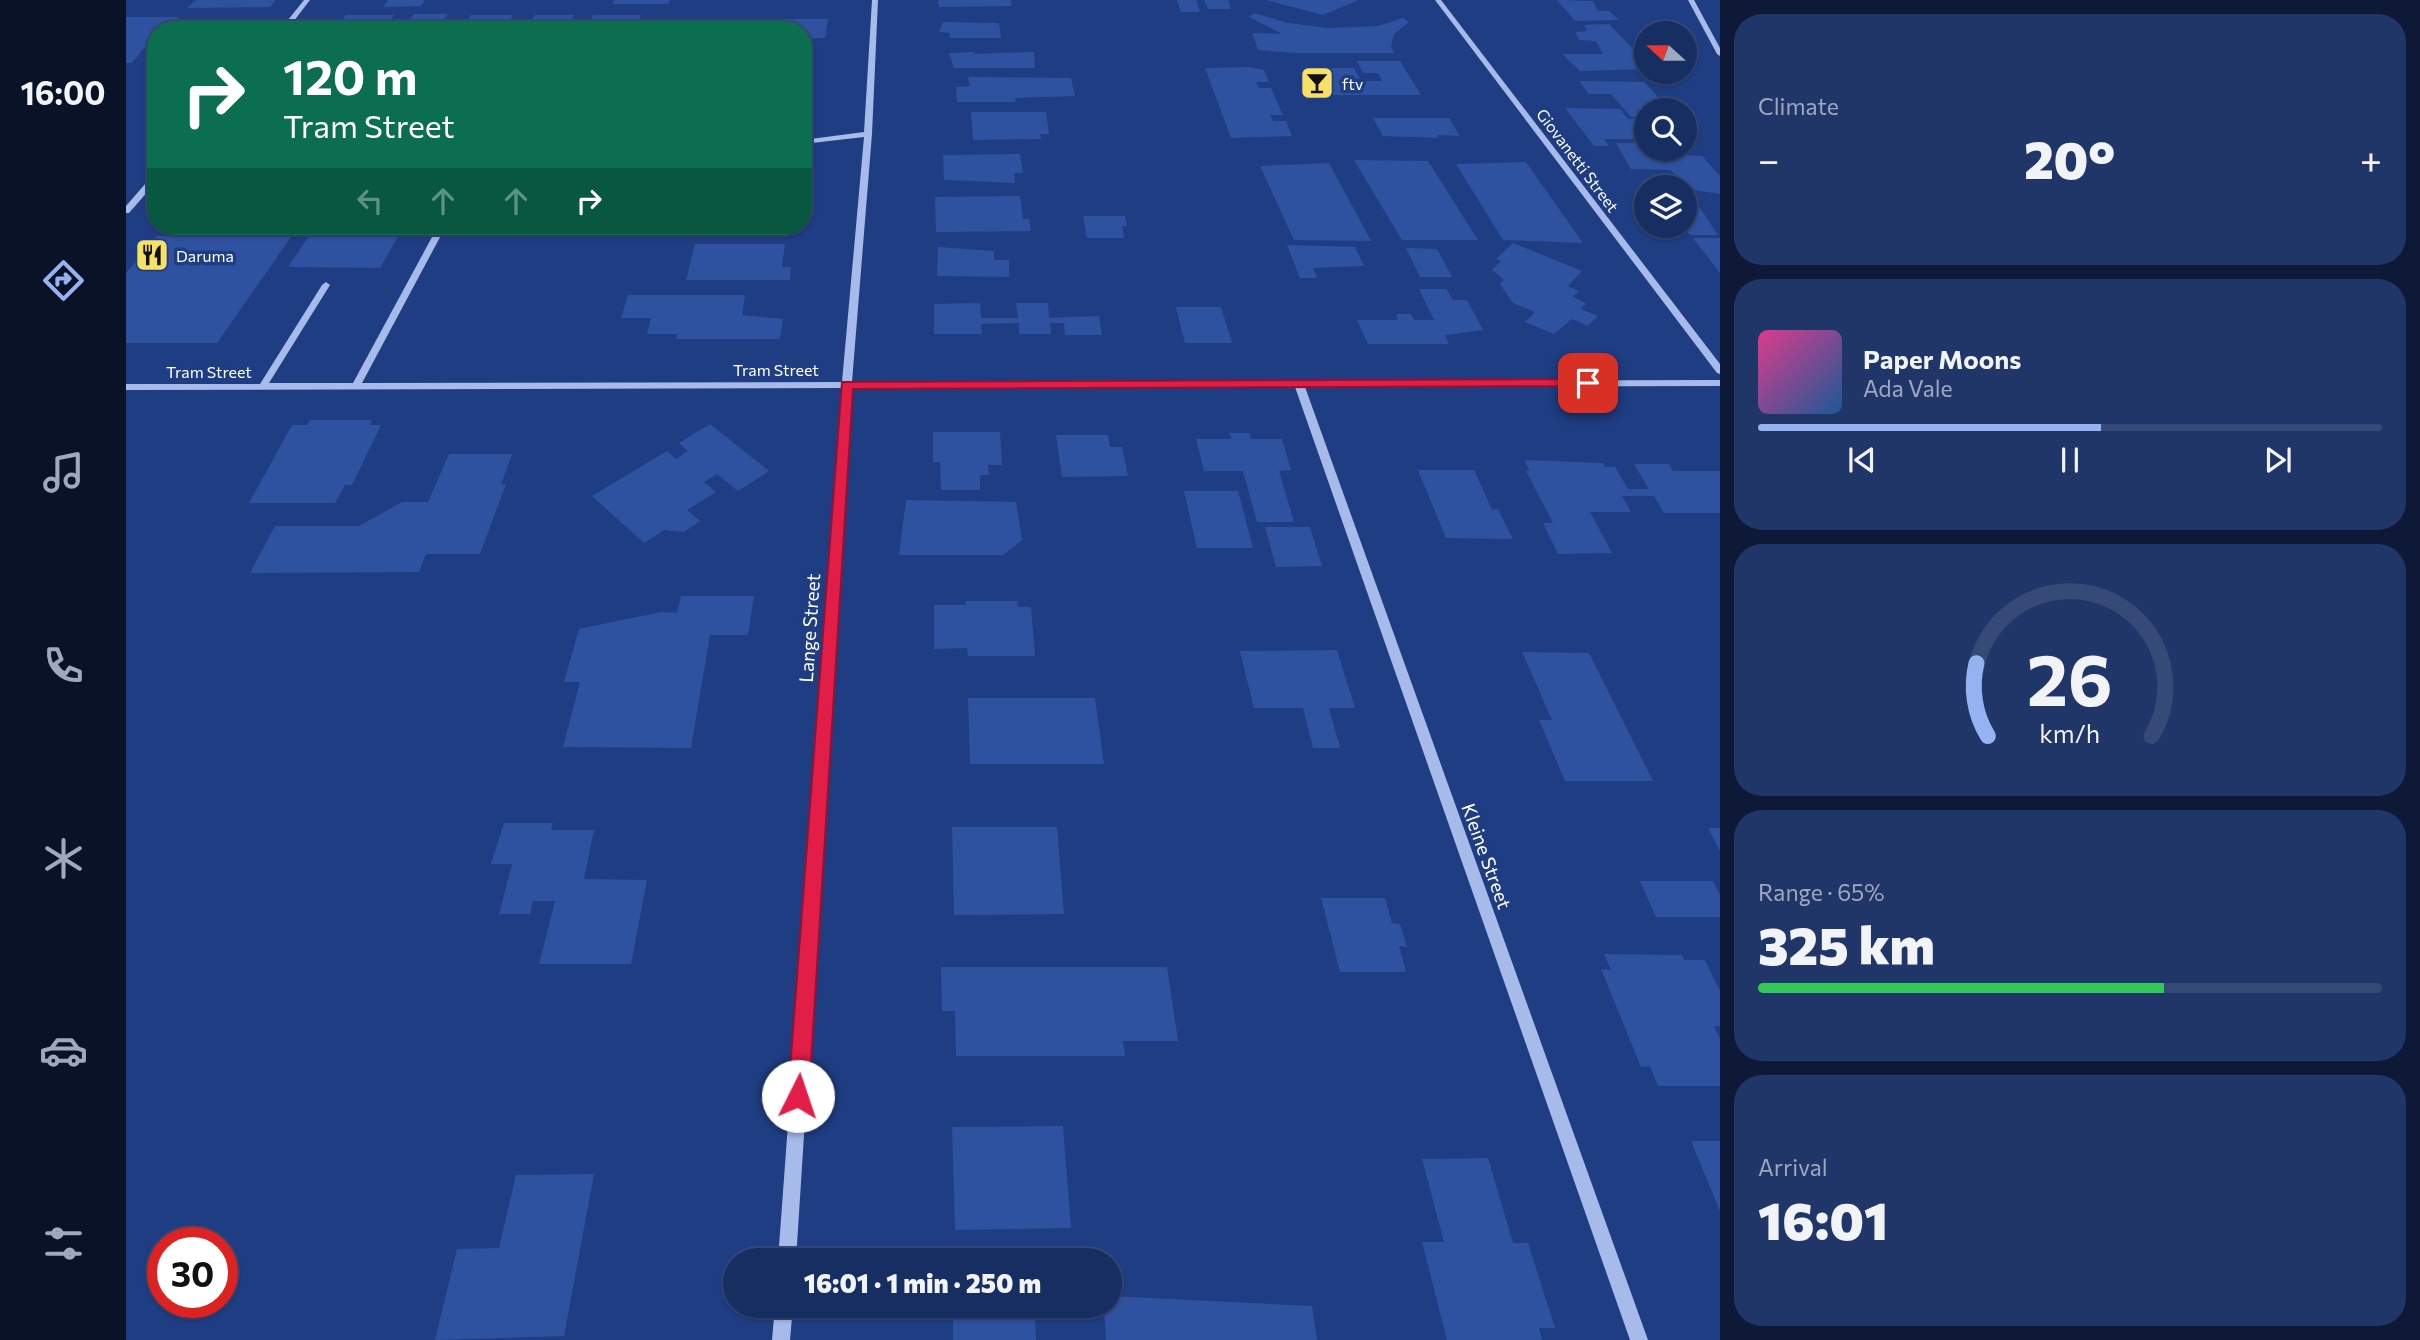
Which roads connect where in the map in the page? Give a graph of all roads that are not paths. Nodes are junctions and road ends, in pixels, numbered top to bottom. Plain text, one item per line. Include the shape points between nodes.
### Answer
1 (307, 0) edge
2 (875, 0) edge
3 (1438, 0) edge
4 (1691, 0) edge
5 (290, 21) edge
6 (1720, 54) edge
7 (868, 134) junction
8 (812, 141) edge
9 (147, 187) edge
10 (126, 211) edge
11 (437, 235) edge
12 (326, 285) dead end
13 (1720, 371) edge
14 (1720, 383) edge
15 (1299, 384) junction
16 (847, 385) junction
17 (263, 386) junction
18 (356, 386) junction
19 (126, 387) edge
20 (788, 1248) edge
21 (783, 1318) edge
22 (782, 1340) edge
23 (1639, 1340) edge

1 - 5 street
2 - 7 street, Lange Street
3 - 13 street, Giovanetti Street
4 - 6 street
7 - 8 street
7 - 16 street, Lange Street
9 - 10 street
11 - 18 street
12 - 17 street
14 - 15 street, Tram Street
15 - 16 street, Tram Street
15 - 23 street, Kleine Street
16 - 18 street, Tram Street
16 - 20 street, Lange Street
17 - 18 street, Tram Street
17 - 19 street, Tram Street
21 - 22 street

